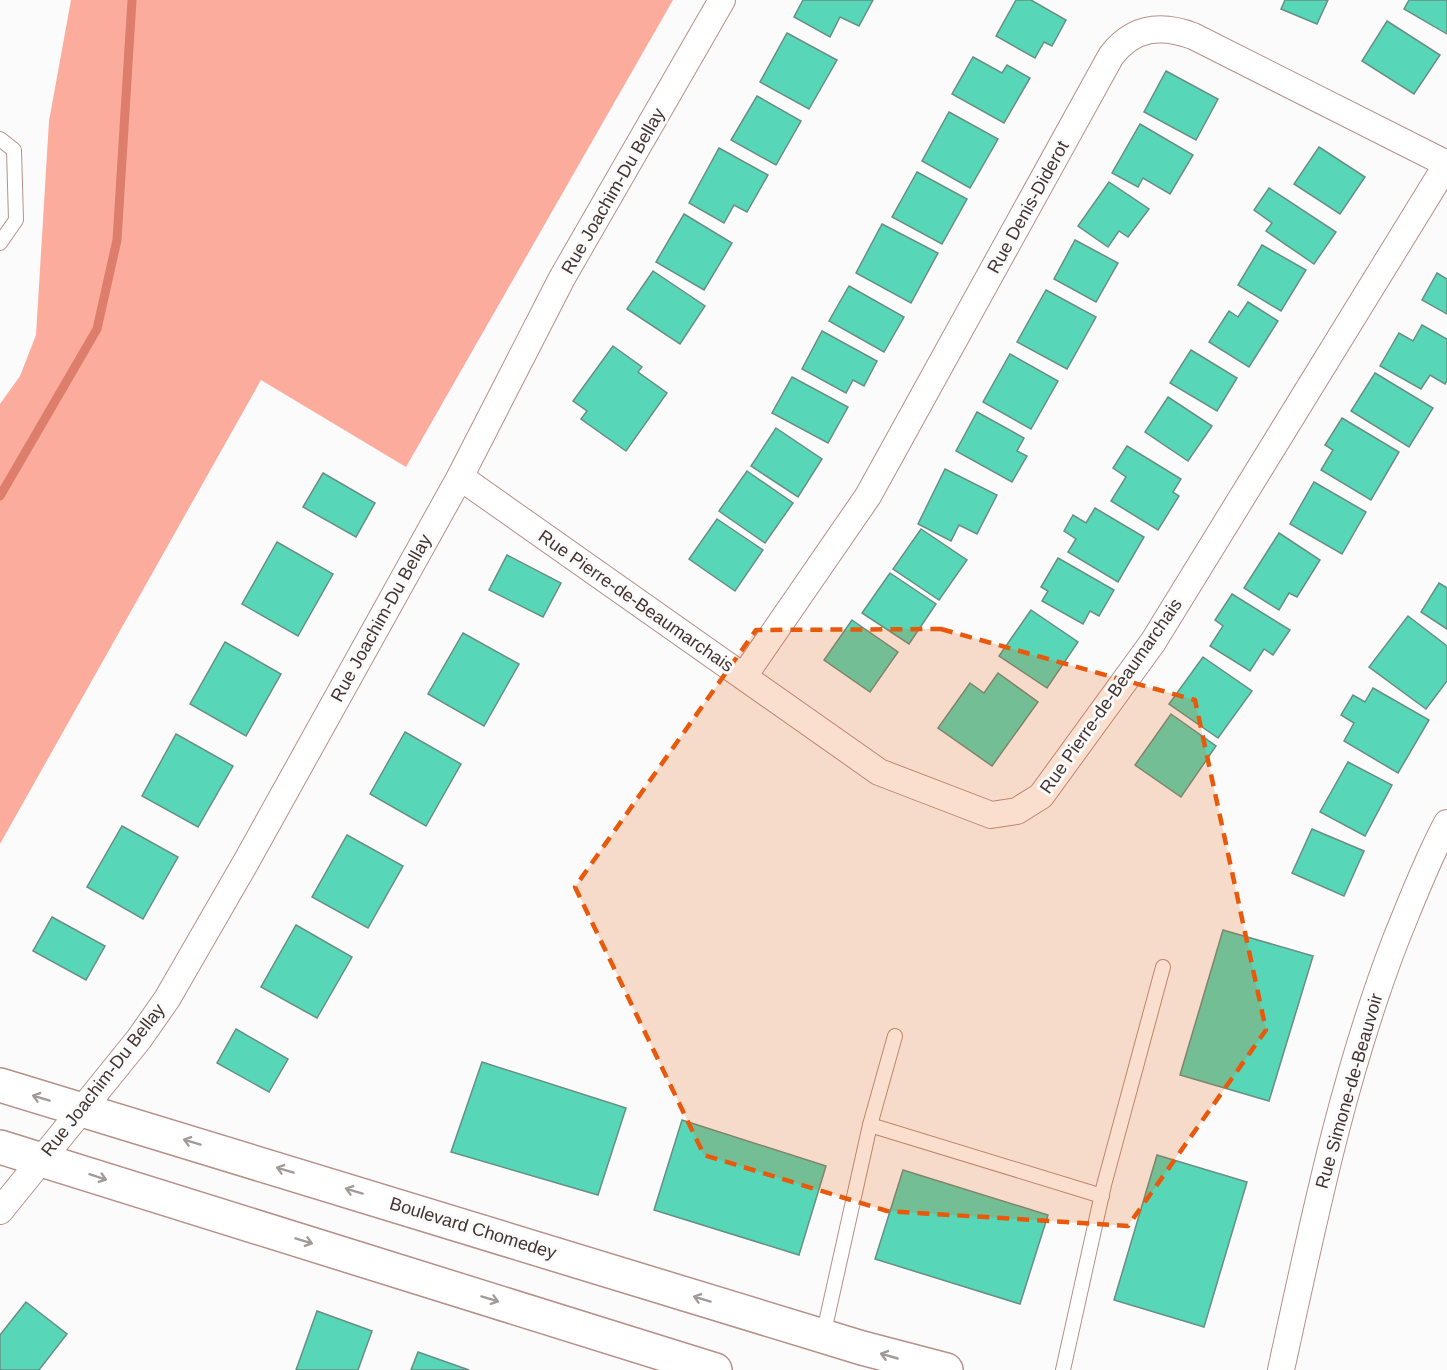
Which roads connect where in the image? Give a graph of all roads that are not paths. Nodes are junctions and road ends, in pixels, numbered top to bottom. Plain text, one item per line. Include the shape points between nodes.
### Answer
1 (723, 0) edge
2 (0, 139) edge
3 (1447, 164) edge
4 (0, 243) edge
5 (460, 477) junction
6 (744, 676) junction
7 (1447, 823) edge
8 (1163, 967) dead end
9 (895, 1036) dead end
10 (0, 1085) edge
11 (82, 1110) junction
12 (870, 1125) junction
13 (0, 1147) edge
14 (42, 1160) junction
15 (1102, 1196) junction
16 (0, 1210) edge
17 (823, 1336) junction
18 (716, 1370) edge
19 (946, 1370) edge
20 (1063, 1370) edge
21 (1281, 1370) edge

1 - 5 street, Rue Joachim-Du Bellay via 562,278
2 - 4 lane via 14,150 16,220
3 - 6 street, Rue Pierre-de-Beaumarchais via 1153,642 1041,796 1030,805 1017,812 991,815 896,780
3 - 6 street, Rue Denis-Diderot via 1193,36 1159,27 1131,36 1111,56 868,496
5 - 6 street, Rue Pierre-de-Beaumarchais
5 - 11 street, Rue Joachim-Du Bellay via 206,933 139,1039
7 - 21 street, Rue Simone-de-Beauvoir via 1411,902 1353,1064 1327,1157
8 - 15 lane
9 - 12 lane
11 -> 10 street, Boulevard Chomedey
11 - 14 street, Rue Joachim-Du Bellay
17 -> 11 street, Boulevard Chomedey
12 - 15 lane
12 - 17 lane
13 - 14 street
14 - 16 street, Rue Joachim-Du Bellay
14 -> 18 street
15 - 20 lane
19 -> 17 street, Boulevard Chomedey

